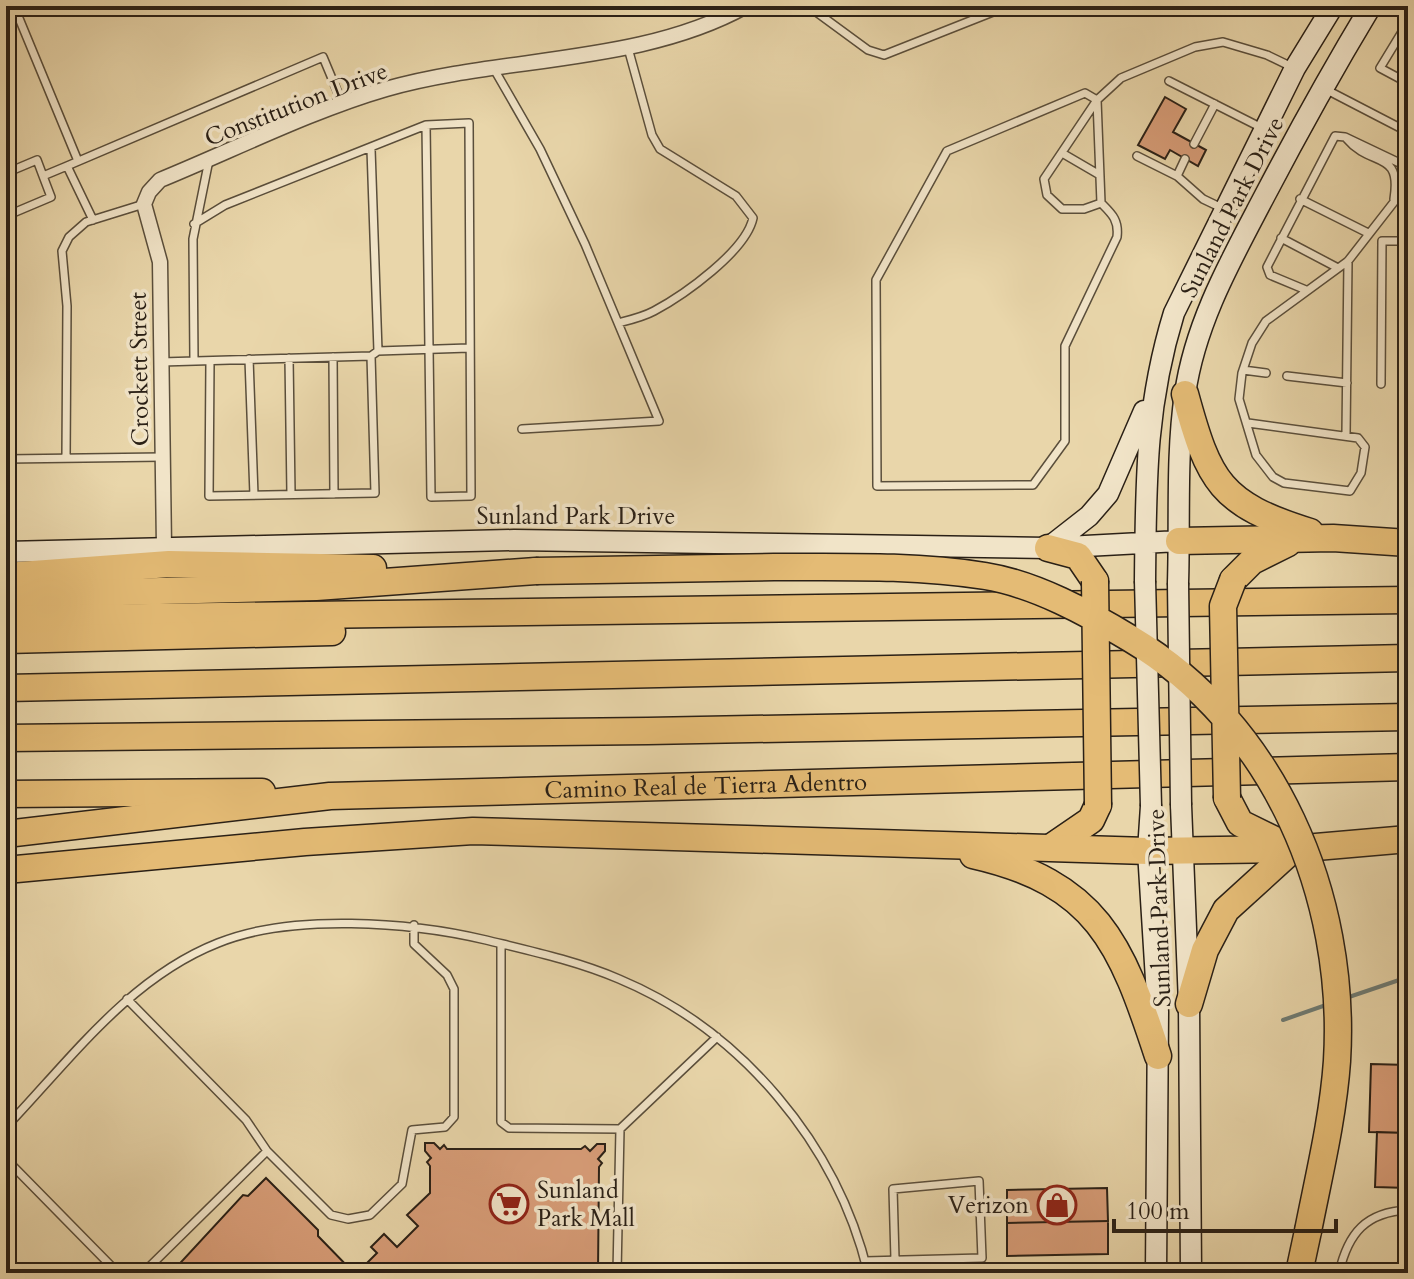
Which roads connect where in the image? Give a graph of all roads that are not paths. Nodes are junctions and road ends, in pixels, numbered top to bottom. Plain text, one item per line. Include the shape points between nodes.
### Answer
1 (30, 6) edge
2 (746, 6) edge
3 (1008, 6) edge
4 (1333, 6) edge
5 (1371, 6) edge
6 (811, 7) edge
7 (1408, 22) edge
8 (628, 45) junction
9 (1295, 68) junction
10 (494, 69) junction
11 (1169, 81) dead end
12 (1408, 83) edge
13 (1322, 88) junction
14 (1097, 100) junction
15 (1215, 104) junction
16 (343, 105) junction
17 (426, 125) junction
18 (1264, 129) junction
19 (1408, 132) edge
20 (1345, 137) junction
21 (1194, 144) dead end
22 (371, 149) junction
23 (1062, 153) junction
24 (1137, 156) dead end
25 (1185, 159) dead end
26 (209, 160) junction
27 (78, 161) junction
28 (67, 166) junction
29 (1408, 167) edge
30 (6, 173) edge
31 (1098, 174) junction
32 (43, 176) junction
33 (1177, 176) junction
34 (1408, 184) edge
35 (146, 198) junction
36 (1300, 199) junction
37 (1394, 202) junction
38 (1101, 203) junction
39 (1224, 209) junction
40 (6, 216) edge
41 (93, 220) junction
42 (194, 224) junction
43 (1370, 231) junction
44 (1281, 238) junction
45 (1382, 241) junction
46 (1408, 241) edge
47 (1348, 261) junction
48 (1338, 268) junction
49 (1306, 290) junction
50 (618, 323) junction
51 (469, 348) junction
52 (428, 349) junction
53 (374, 354) junction
54 (333, 357) junction
55 (289, 358) junction
56 (249, 359) junction
57 (194, 361) junction
58 (210, 361) junction
59 (161, 362) junction
60 (1243, 370) junction
61 (1266, 373) dead end
62 (1287, 376) dead end
63 (1347, 383) junction
64 (1381, 384) dead end
65 (1154, 389) junction
66 (1185, 394) junction
67 (1248, 423) junction
68 (522, 429) dead end
69 (1346, 434) junction
70 (163, 457) junction
71 (66, 458) junction
72 (6, 459) edge
73 (291, 494) junction
74 (334, 494) junction
75 (254, 495) junction
76 (1333, 538) junction
77 (1294, 540) junction
78 (1179, 541) junction
79 (1145, 542) junction
80 (1408, 543) edge
81 (164, 547) junction
82 (1048, 548) junction
83 (6, 552) edge
84 (536, 571) junction
85 (6, 576) edge
86 (6, 595) edge
87 (1408, 600) edge
88 (695, 612) junction
89 (6, 619) edge
90 (6, 640) edge
91 (1408, 658) edge
92 (6, 688) edge
93 (1408, 717) edge
94 (6, 738) edge
95 (1408, 767) edge
96 (6, 794) edge
97 (330, 796) junction
98 (6, 834) edge
99 (1408, 839) edge
100 (919, 842) junction
101 (1053, 846) junction
102 (1293, 849) junction
103 (1181, 850) junction
104 (1148, 851) junction
105 (126, 859) junction
106 (6, 870) edge
107 (6, 882) edge
108 (414, 925) junction
109 (501, 944) junction
110 (127, 999) junction
111 (1189, 1004) junction
112 (717, 1037) junction
113 (1158, 1056) junction
114 (6, 1127) edge
115 (620, 1129) junction
116 (267, 1151) junction
117 (6, 1159) edge
118 (1408, 1210) edge
119 (895, 1259) junction
120 (865, 1261) junction
121 (118, 1273) edge
122 (143, 1273) edge
123 (617, 1273) edge
124 (868, 1273) edge
125 (1156, 1273) edge
126 (1191, 1273) edge
127 (1299, 1273) edge
128 (1339, 1273) edge

1 - 27 lane via 16,11
2 - 8 street, Constitution Drive via 704,27
3 - 6 lane via 884,55 868,50
4 - 9 main road, Sunland Park Drive
5 - 13 main road, Sunland Park Drive
7 - 12 lane via 1380,68
8 - 10 street, Constitution Drive
8 - 50 lane via 660,149 736,196 753,218 750,233 738,247 681,295 651,313
9 - 13 main road
9 - 14 lane via 1237,45 1209,43 1121,78
9 - 18 main road, Sunland Park Drive
10 - 16 street, Constitution Drive via 387,89
10 - 50 lane via 553,176
11 - 15 lane
13 - 19 lane
13 - 66 main road, Sunland Park Drive via 1220,282
14 - 23 lane
14 - 31 lane
14 - 38 lane via 1085,93 953,147 942,157 874,286 877,486 1033,485 1059,452 1066,431 1065,346 1117,237 1115,218
15 - 18 lane
15 - 21 lane
16 - 26 street, Constitution Drive
16 - 27 lane via 323,57
17 - 22 lane
17 - 51 lane via 469,123
17 - 52 lane
18 - 39 main road, Sunland Park Drive
20 - 29 lane
20 - 36 lane via 1335,136
20 - 37 lane via 1393,166 1398,178
22 - 42 lane via 225,205
22 - 53 lane
23 - 31 lane
23 - 38 lane via 1044,179 1047,195 1070,211
24 - 33 lane
25 - 33 lane
26 - 35 street, Constitution Drive via 160,180
26 - 42 lane
27 - 28 lane
28 - 32 lane
28 - 41 lane
30 - 32 lane via 37,160
31 - 38 lane
32 - 40 lane via 51,197
33 - 39 lane
34 - 37 lane
35 - 41 lane
35 - 59 street, Crockett Street via 160,262
36 - 43 lane
36 - 44 lane
37 - 43 lane
39 - 65 main road, Sunland Park Drive via 1174,313
41 - 71 lane via 69,237 62,251
42 - 57 lane
43 - 45 lane
43 - 47 lane
44 - 48 lane
44 - 49 lane via 1267,267 1270,275
45 - 46 lane
45 - 64 lane
47 - 48 lane
47 - 63 lane
48 - 49 lane
49 - 60 lane via 1266,321
50 - 68 lane via 659,421
51 - 52 lane
51 - 52 lane via 471,496 431,497
52 - 53 lane
53 - 54 lane
53 - 74 lane via 375,493
54 - 55 lane
54 - 74 lane
55 - 56 lane
55 - 73 lane
56 - 58 lane
56 - 75 lane
57 - 58 lane
57 - 59 lane
58 - 75 lane via 209,496
59 - 70 street, Crockett Street
60 - 61 lane
60 - 67 lane via 1239,399
62 - 63 lane
63 - 69 lane
65 - 79 main road, Sunland Park Drive via 1147,430
65 - 82 main road via 1108,494
66 - 76 highway via 1200,449 1226,491 1267,519
66 - 78 main road, Sunland Park Drive
67 - 69 lane
67 - 69 lane via 1256,455 1273,477 1350,491 1361,473 1365,447
70 - 71 lane
70 - 81 street, Crockett Street
71 - 72 lane
73 - 74 lane
73 - 75 lane
76 - 77 highway
76 - 80 highway
77 - 78 highway
77 - 102 highway, bridge via 1252,561 1233,580 1223,606 1227,798 1240,823
78 - 79 main road, Sunland Park Drive
78 - 103 main road, Sunland Park Drive, bridge
79 - 82 main road, Sunland Park Drive
79 - 104 main road, Sunland Park Drive, bridge
81 - 82 main road, Sunland Park Drive via 514,540
81 - 83 main road, Sunland Park Drive
82 - 101 highway, bridge via 1078,556 1095,581 1098,805 1091,820
84 - 85 highway via 169,564
84 - 86 highway via 316,587
84 - 127 highway, bridge via 855,566 988,576 1104,622 1158,655 1198,688 1282,796 1323,904 1334,979 1337,1057 1333,1104
87 - 88 highway
88 - 89 highway
88 - 90 highway via 452,628
91 - 92 highway
93 - 94 highway
95 - 97 highway, Camino Real de Tierra Adentro
96 - 97 highway via 233,790
97 - 98 highway, Camino Real de Tierra Adentro
99 - 102 highway
100 - 101 highway
100 - 105 highway via 473,831
100 - 113 highway via 1020,867 1072,896 1123,960
101 - 104 highway
102 - 103 highway
102 - 111 highway via 1226,910 1205,950
103 - 104 highway
103 - 111 main road, Sunland Park Drive
104 - 113 main road, Sunland Park Drive
105 - 106 highway
105 - 107 highway
108 - 109 lane
108 - 110 lane via 311,926 233,938 180,962
108 - 116 lane via 414,944 447,975 454,989 451,1123 412,1130 402,1184 360,1218 331,1215
109 - 112 lane via 620,979
109 - 115 lane via 501,1122 509,1128
110 - 114 lane
110 - 116 lane via 246,1120
111 - 126 main road, Sunland Park Drive
112 - 115 lane
112 - 120 lane via 760,1077 807,1136 841,1197
113 - 125 main road, Sunland Park Drive
115 - 123 lane
116 - 122 lane
117 - 121 lane
118 - 128 lane via 1373,1216 1357,1228
119 - 119 lane via 893,1189 979,1181 982,1258
119 - 120 lane
120 - 124 lane

